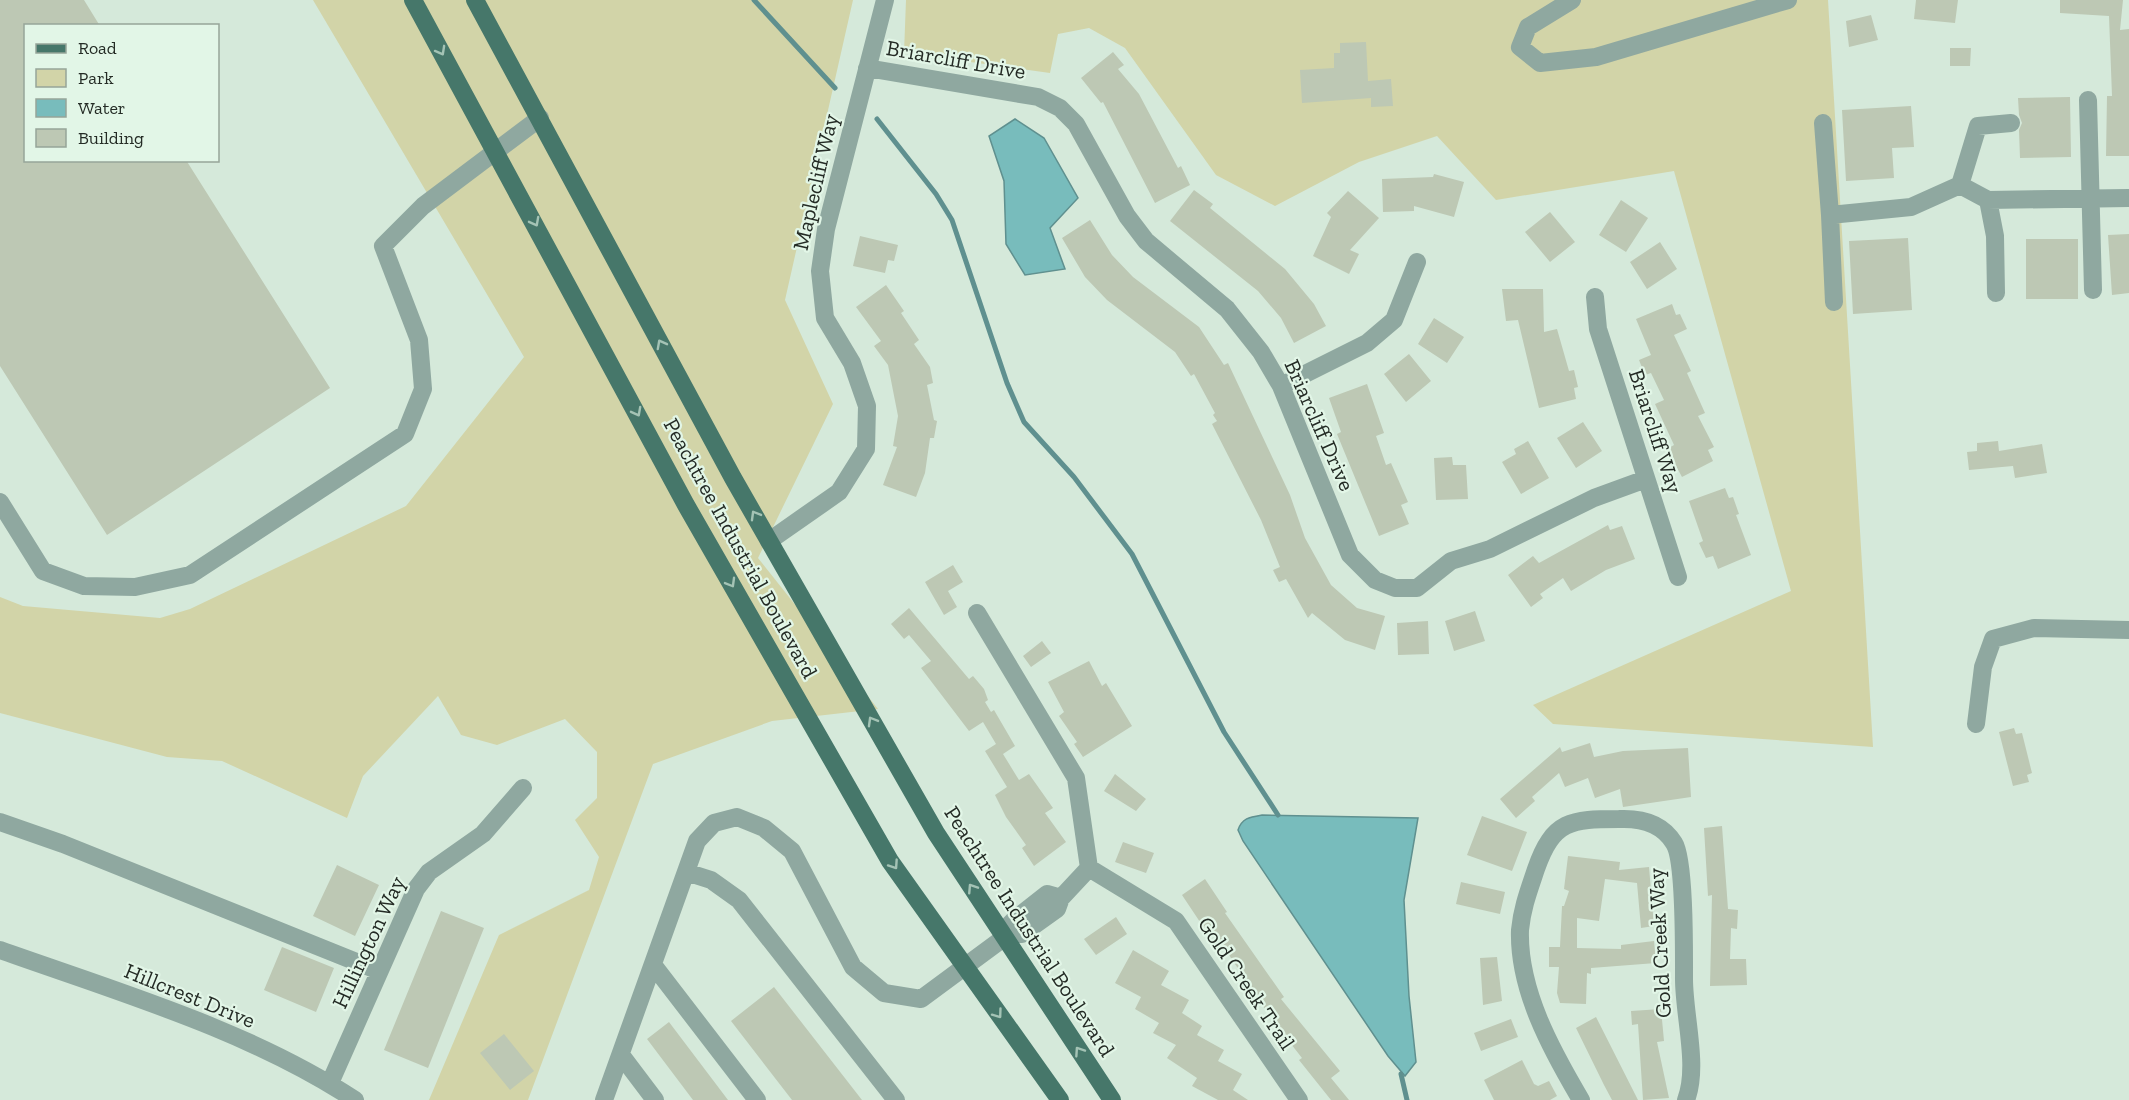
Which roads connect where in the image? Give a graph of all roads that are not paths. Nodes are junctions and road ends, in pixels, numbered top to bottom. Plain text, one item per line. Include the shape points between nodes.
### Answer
1 (412, 0) edge
2 (475, 0) edge
3 (885, 0) edge
4 (1572, 0) edge
5 (1788, 0) edge
6 (867, 68) junction
7 (2088, 100) dead end
8 (540, 118) junction
9 (1823, 123) dead end
10 (2011, 123) dead end
11 (496, 150) junction
12 (1960, 185) junction
13 (2088, 198) junction
14 (2129, 198) edge
15 (1988, 200) junction
16 (1830, 215) junction
17 (1417, 262) dead end
18 (2093, 290) dead end
19 (1996, 293) dead end
20 (1595, 297) dead end
21 (1834, 302) dead end
22 (1281, 386) junction
23 (1646, 479) junction
24 (0, 502) edge
25 (770, 541) junction
26 (1678, 577) dead end
27 (977, 613) dead end
28 (2129, 630) edge
29 (1976, 724) dead end
30 (523, 788) dead end
31 (0, 822) edge
32 (1089, 868) junction
33 (686, 872) junction
34 (1006, 936) junction
35 (0, 950) edge
36 (654, 966) junction
37 (964, 967) junction
38 (379, 971) junction
39 (621, 1055) junction
40 (330, 1083) junction
41 (355, 1100) edge
42 (604, 1100) edge
43 (655, 1100) edge
44 (757, 1100) edge
45 (896, 1100) edge
46 (1059, 1100) edge
47 (1112, 1100) edge
48 (1299, 1100) edge
49 (1581, 1100) edge
50 (1686, 1100) edge

1 -> 11 main road, Peachtree Industrial Boulevard
2 - 8 main road, Peachtree Industrial Boulevard
3 - 6 street, Maplecliff Way
4 - 5 street via 1528,27 1520,47 1540,63 1596,57
6 - 22 street, Briarcliff Drive via 1038,97 1060,108 1076,124 1127,216 1146,241 1227,309 1261,352
6 - 25 street, Maplecliff Way via 826,228 820,271 825,318 852,363 867,406 866,449 839,492
7 - 13 street
8 - 11 street
25 -> 8 main road, Peachtree Industrial Boulevard
9 - 16 street
10 - 12 street via 1978,126
11 - 24 street via 423,206 382,246 419,339 423,389 405,434 190,575 135,587 84,586 43,571
11 -> 37 main road, Peachtree Industrial Boulevard via 692,514 890,861
12 - 15 street
12 - 16 street via 1911,207
13 - 14 street
13 - 15 street
13 - 18 street
15 - 19 street via 1995,236
16 - 21 street
17 - 22 street via 1394,320 1367,343
20 - 23 street, Briarcliff Way via 1598,329
22 - 23 street, Briarcliff Drive via 1350,555 1375,580 1395,588 1417,588 1451,561 1490,549 1594,498
23 - 26 street, Briarcliff Way
34 -> 25 main road, Peachtree Industrial Boulevard via 936,833
27 - 32 street via 1076,778
28 - 29 street via 2034,628 1993,639 1983,667
30 - 38 street, Hillington Way via 483,834 429,872 416,889
31 - 38 street
32 - 34 street via 1060,898 1057,909 1022,934
32 - 48 street, Gold Creek Trail via 1176,921
33 - 36 street
33 - 37 street via 697,840 714,823 737,817 764,828 792,851 853,967 884,993 921,999
33 - 45 street via 711,880 739,900
34 - 37 street
47 -> 34 main road, Peachtree Industrial Boulevard
35 - 40 street, Hillcrest Drive via 241,1040
36 - 39 street
36 - 44 street
37 -> 46 main road, Peachtree Industrial Boulevard
38 - 40 street, Hillington Way
39 - 42 street
39 - 43 street
40 - 41 street, Hillcrest Drive
49 - 50 street, Gold Creek Way via 1559,1064 1528,986 1522,957 1523,909 1540,853 1561,828 1590,819 1637,818 1664,830 1679,852 1684,992 1692,1071

